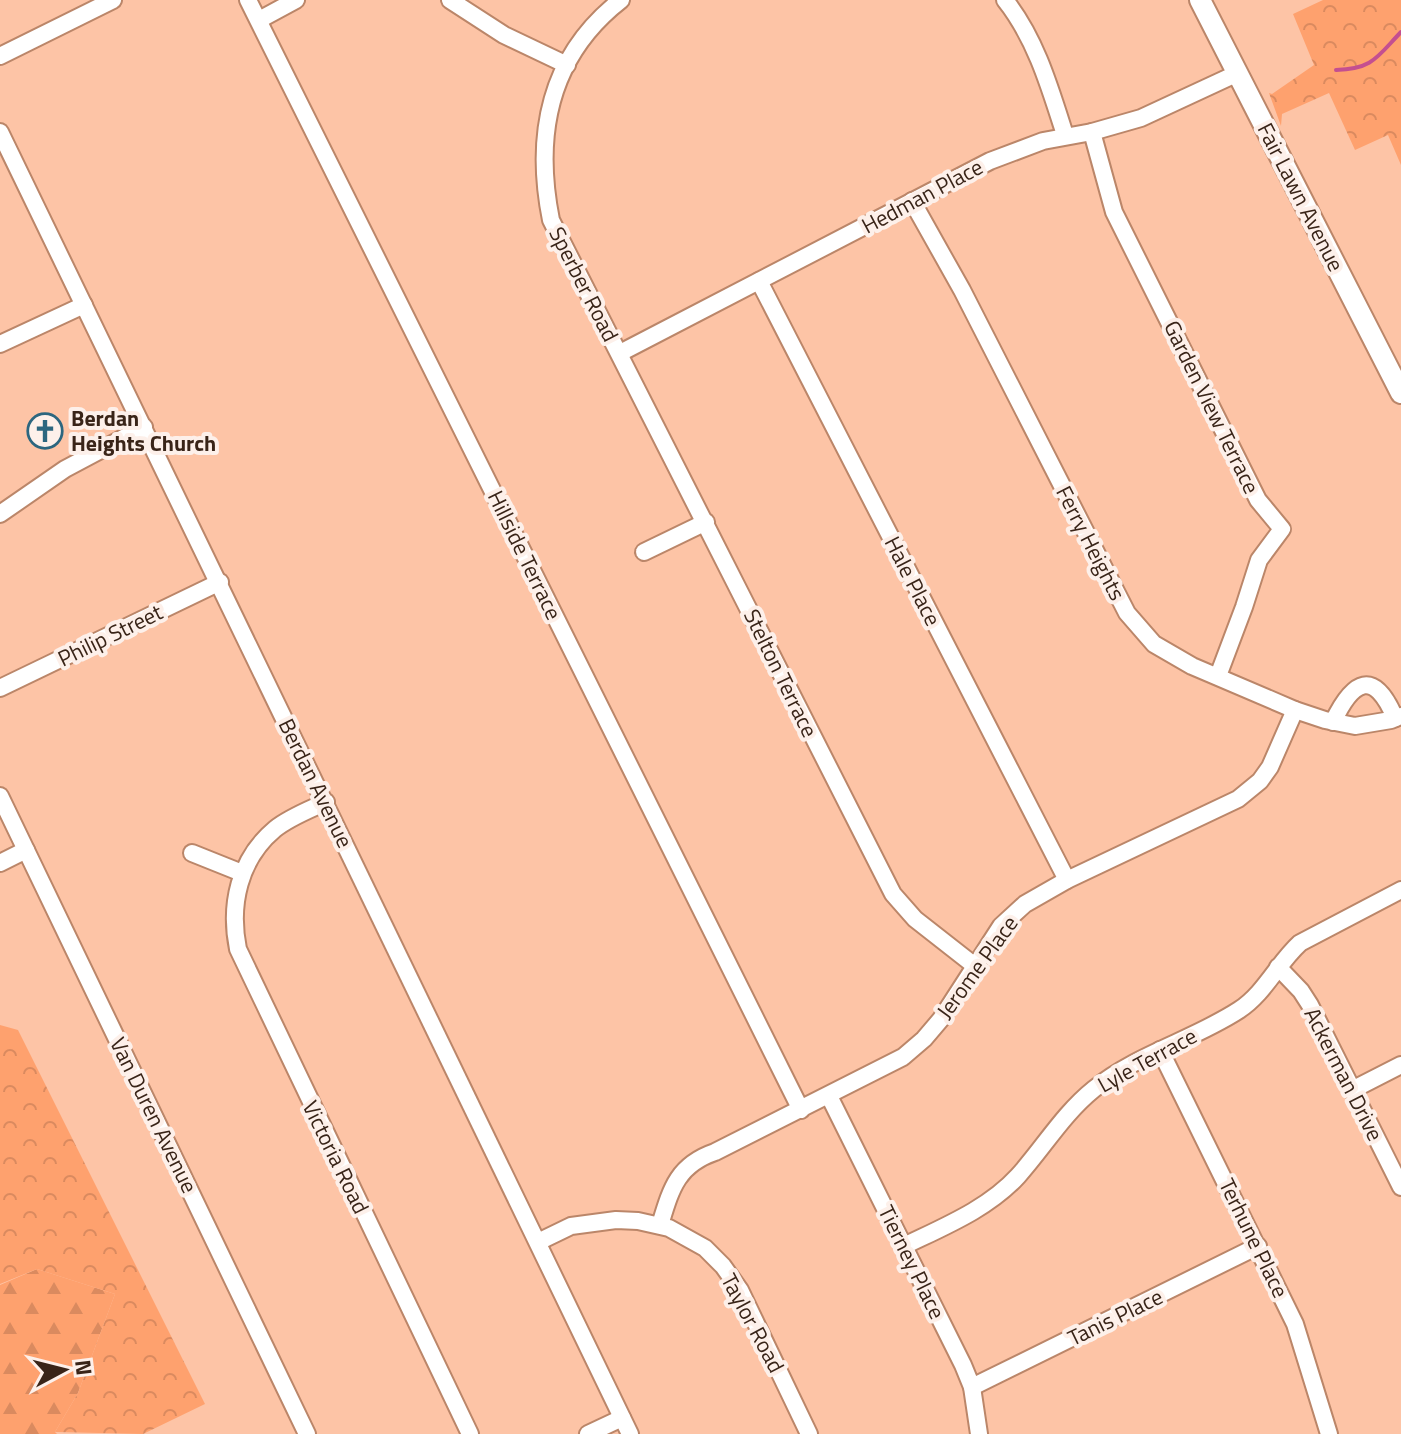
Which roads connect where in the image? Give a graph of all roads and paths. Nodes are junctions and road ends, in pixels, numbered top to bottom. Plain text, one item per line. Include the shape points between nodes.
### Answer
1 (113, 0) edge
2 (248, 0) edge
3 (296, 0) edge
4 (450, 0) edge
5 (621, 0) edge
6 (1005, 0) edge
7 (1200, 0) edge
8 (259, 20) junction
9 (0, 56) edge
10 (567, 65) junction
11 (1238, 73) junction
12 (0, 132) edge
13 (1092, 132) junction
14 (1065, 135) junction
15 (16, 165) junction
16 (0, 172) edge
17 (912, 201) junction
18 (759, 281) junction
19 (84, 305) junction
20 (0, 344) edge
21 (620, 353) junction
22 (1401, 393) edge
23 (144, 427) junction
24 (0, 514) edge
25 (706, 522) junction
26 (644, 552) dead end
27 (220, 582) junction
28 (1218, 676) junction
29 (0, 688) edge
30 (1295, 710) junction
31 (1398, 717) edge
32 (1333, 722) junction
33 (0, 796) edge
34 (326, 802) junction
35 (26, 850) junction
36 (192, 853) dead end
37 (0, 863) edge
38 (242, 873) junction
39 (1067, 880) junction
40 (1401, 890) edge
41 (975, 966) junction
42 (1278, 967) junction
43 (1160, 1050) junction
44 (1401, 1065) edge
45 (1352, 1090) junction
46 (829, 1096) junction
47 (801, 1110) junction
48 (1401, 1187) edge
49 (660, 1225) junction
50 (538, 1242) junction
51 (904, 1246) junction
52 (1258, 1246) junction
53 (972, 1387) junction
54 (622, 1418) junction
55 (307, 1434) edge
56 (470, 1434) edge
57 (588, 1434) edge
58 (630, 1434) edge
59 (809, 1434) edge
60 (979, 1434) edge
61 (1329, 1434) edge

1 - 9 street
2 - 8 street, Hillside Terrace
3 - 8 street
4 - 10 street via 504,35
5 - 10 street, Sperber Road via 599,20
6 - 14 street via 1041,62
7 - 11 main road, Fair Lawn Avenue
8 - 47 street, Hillside Terrace
10 - 21 street, Sperber Road via 548,112 545,189 560,240
11 - 13 street, Hedman Place via 1141,118
11 - 22 main road, Fair Lawn Avenue
12 - 15 street, Berdan Avenue
13 - 14 street, Hedman Place
13 - 28 street, Garden View Terrace via 1114,212 1258,500 1282,529 1259,560
14 - 17 street, Hedman Place via 990,161
15 - 16 street
15 - 19 street, Berdan Avenue
17 - 18 street, Hedman Place
17 - 28 street, Ferry Heights via 1127,613 1154,644
18 - 21 street, Hedman Place
18 - 39 street, Hale Place
19 - 20 street
19 - 23 street, Berdan Avenue
21 - 25 street, Stelton Terrace
23 - 24 street via 65,469
23 - 27 street, Berdan Avenue
25 - 26 street
25 - 41 street, Stelton Terrace via 893,894 915,919
27 - 29 street, Philip Street
27 - 34 street, Berdan Avenue
28 - 30 street, Ferry Heights
30 - 32 street, Ferry Heights
30 - 39 street, Jerome Place via 1270,767 1238,799
31 - 32 street, Ferry Heights via 1355,726
31 - 32 street via 1377,687 1363,686 1344,699
33 - 35 street, Van Duren Avenue
34 - 38 street, Victoria Road via 276,828
34 - 50 street, Berdan Avenue
35 - 37 street
35 - 55 street, Van Duren Avenue
36 - 38 street
38 - 56 street, Victoria Road via 234,929 245,968
39 - 41 street, Jerome Place via 1025,904 1001,926
40 - 42 street, Lyle Terrace via 1316,932
41 - 46 street, Jerome Place via 924,1039 903,1057
42 - 43 street, Lyle Terrace via 1240,1010
42 - 45 street, Ackerman Drive via 1310,1005
43 - 51 street, Lyle Terrace via 1115,1073 1078,1102 1000,1193
43 - 52 street, Terhune Place
44 - 45 street
45 - 48 street, Ackerman Drive
46 - 47 street, Jerome Place
46 - 51 street, Tierney Place
47 - 49 street, Jerome Place via 687,1167 671,1189
49 - 50 street, Taylor Road via 616,1220 571,1226
49 - 59 street, Taylor Road via 689,1237 723,1266 740,1290
50 - 54 street, Berdan Avenue
51 - 53 street, Tierney Place
52 - 53 street, Tanis Place
52 - 61 street, Terhune Place via 1295,1324
53 - 60 street, Tierney Place
54 - 57 street
54 - 58 street, Berdan Avenue

